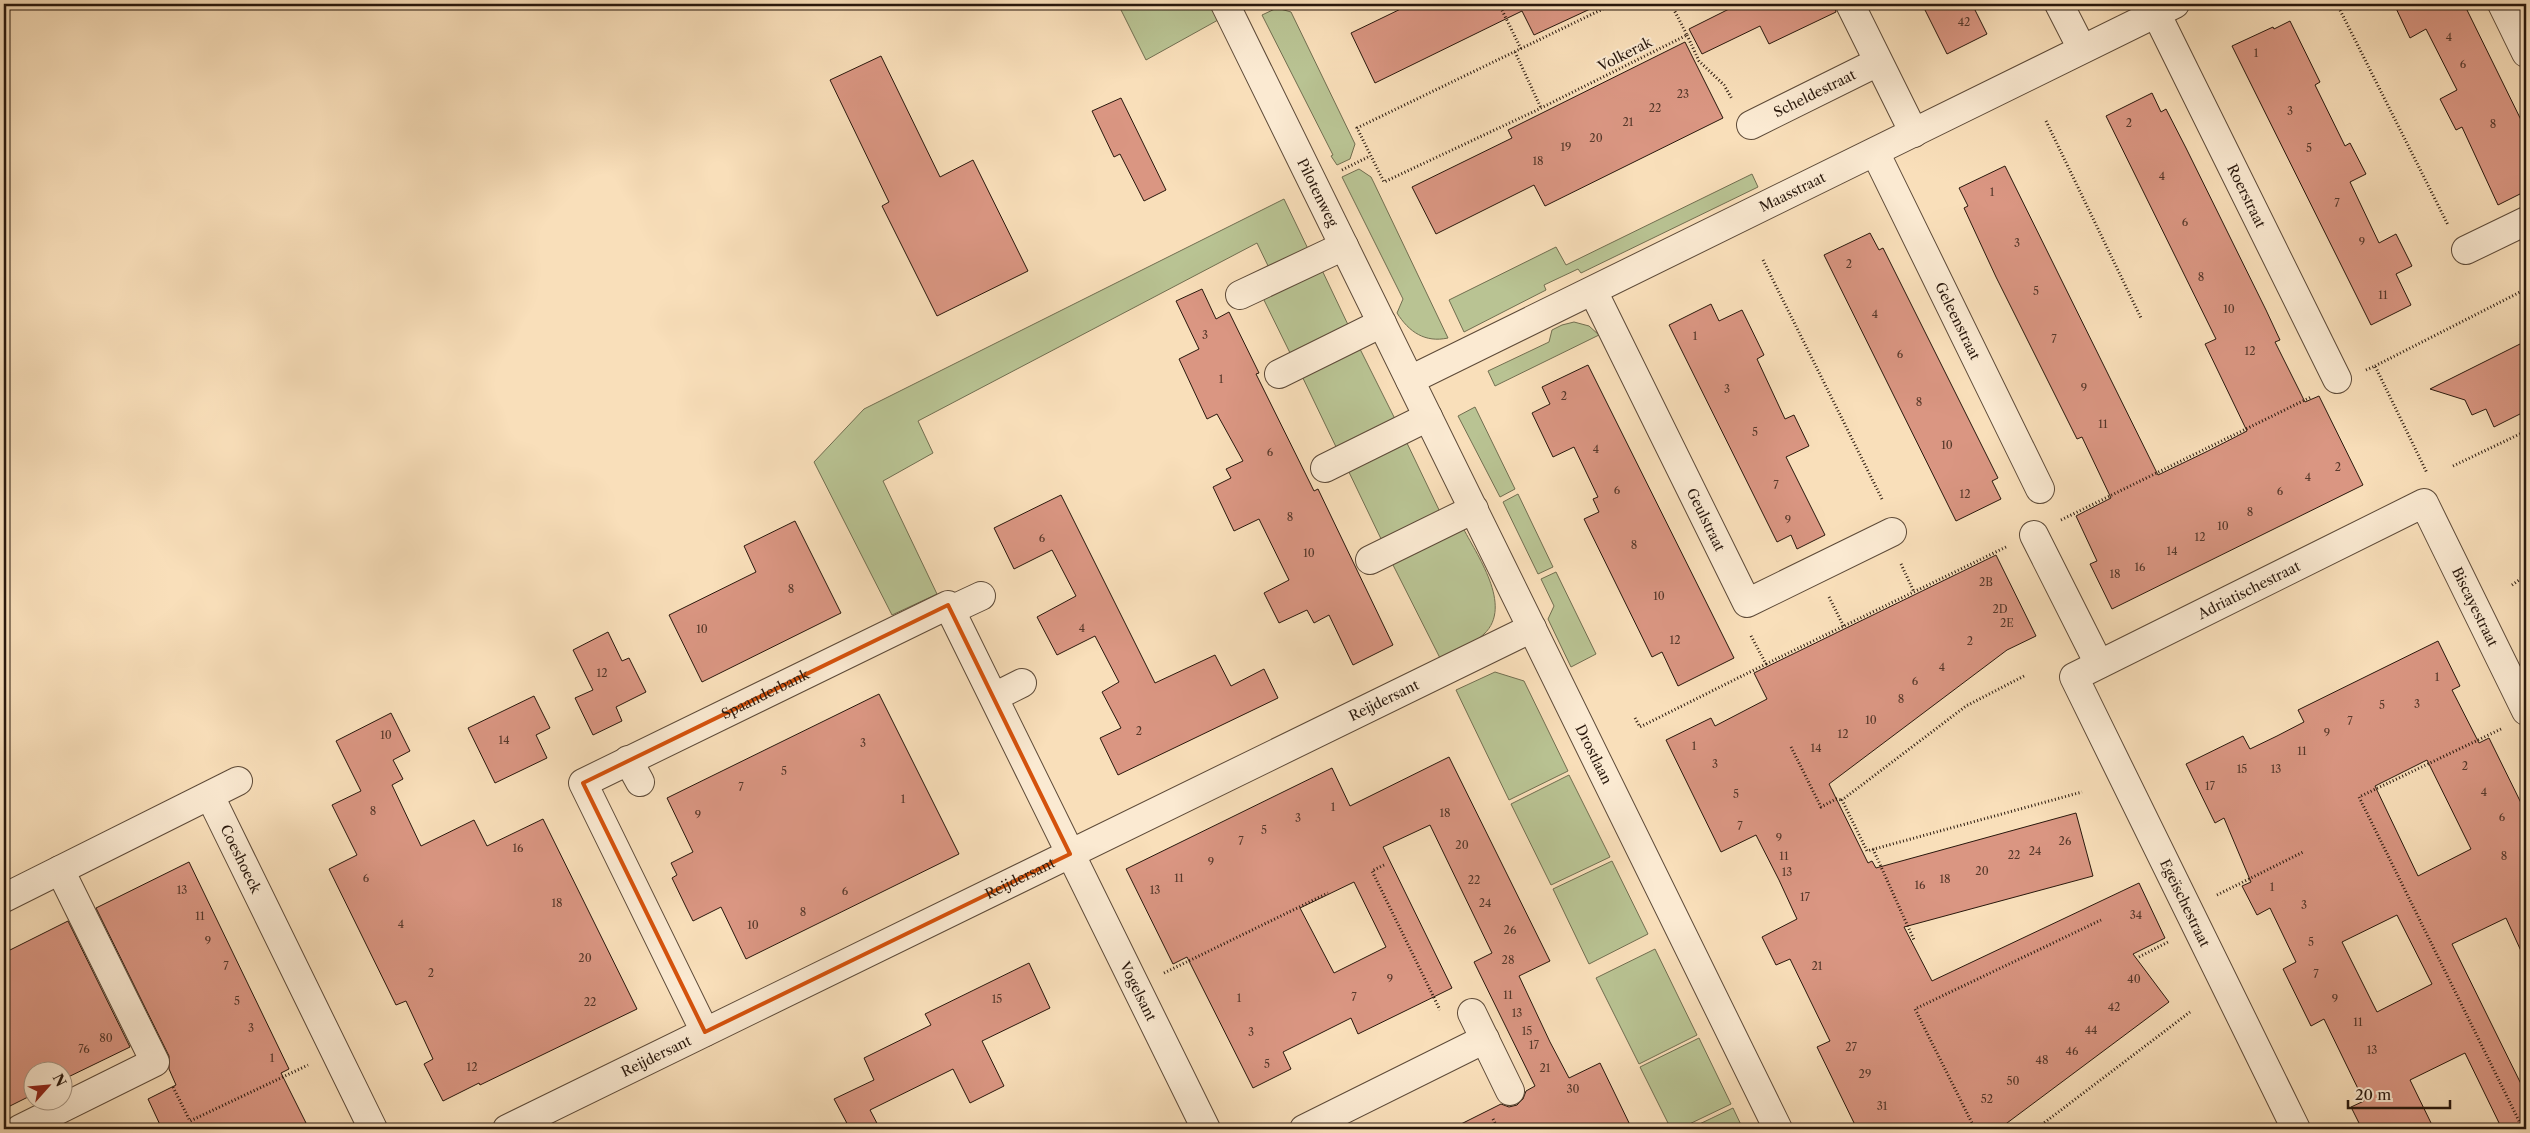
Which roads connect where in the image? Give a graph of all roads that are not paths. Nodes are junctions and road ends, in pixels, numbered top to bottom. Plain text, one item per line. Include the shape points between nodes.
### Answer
1 (1225, 4) edge
2 (1850, 4) edge
3 (2059, 4) edge
4 (2502, 4) edge
5 (2166, 8) edge
6 (2082, 49) junction
7 (2526, 53) edge
8 (1878, 62) junction
9 (1743, 115) road end
10 (1914, 133) junction
11 (1875, 152) junction
12 (2526, 221) edge
13 (1344, 246) junction
14 (2466, 250) dead end
15 (1593, 291) junction
16 (1240, 295) dead end
17 (1382, 323) junction
18 (1279, 374) dead end
19 (1410, 380) junction
20 (2339, 381) road end
21 (1428, 417) junction
22 (1326, 468) dead end
23 (2040, 489) dead end
24 (2424, 503) joint
25 (1474, 509) junction
26 (2044, 529) road end
27 (1892, 532) dead end
28 (1370, 560) dead end
29 (981, 596) dead end
30 (951, 610) junction
31 (1532, 628) junction
32 (2099, 664) junction
33 (2074, 677) joint
34 (1022, 683) dead end
35 (994, 697) junction
36 (2516, 719) edge
37 (238, 781) dead end
38 (210, 796) junction
39 (1070, 854) junction
40 (60, 870) junction
41 (4, 898) edge
42 (1472, 1013) dead end
43 (705, 1032) junction
44 (1485, 1039) junction
45 (1510, 1091) dead end
46 (20, 1129) edge
47 (373, 1129) edge
48 (507, 1129) edge
49 (1206, 1129) edge
50 (1304, 1129) edge
51 (1778, 1129) edge
52 (2296, 1129) edge

1 - 13 street, Pilotenweg
2 - 8 street
3 - 6 street
4 - 7 street
5 - 6 street, Maasstraat
5 - 20 street, Roerstraat
6 - 10 street, Maasstraat
8 - 9 street, Scheldestraat
8 - 10 street
10 - 11 street, Maasstraat
11 - 15 street, Maasstraat
11 - 23 street, Geleenstraat
12 - 14 street
13 - 16 street
13 - 17 street, Pilotenweg
15 - 19 street, Maasstraat
15 - 27 street, Geulstraat via 1747,603
17 - 18 street
17 - 19 street, Pilotenweg
19 - 21 street, Drostlaan
21 - 22 street
21 - 25 street, Drostlaan
24 - 32 street, Adriatischestraat
24 - 36 street, Biscayestraat
25 - 28 street
25 - 31 street, Drostlaan
26 - 32 street
29 - 30 street
30 - 35 street
30 - 43 street, Spaanderbank via 948,605 634,771 583,783
31 - 39 street, Reijdersant
31 - 51 street, Drostlaan
32 - 33 street, Adriatischestraat
33 - 52 street, Egeïschestraat
34 - 35 street
35 - 39 street
37 - 38 street
38 - 40 street
38 - 47 street, Coeshoeck
39 - 43 street, Reijdersant
39 - 49 street, Vogelsant
40 - 41 street
40 - 46 street via 155,1062
42 - 44 street
43 - 48 street, Reijdersant
44 - 45 street
44 - 50 street

